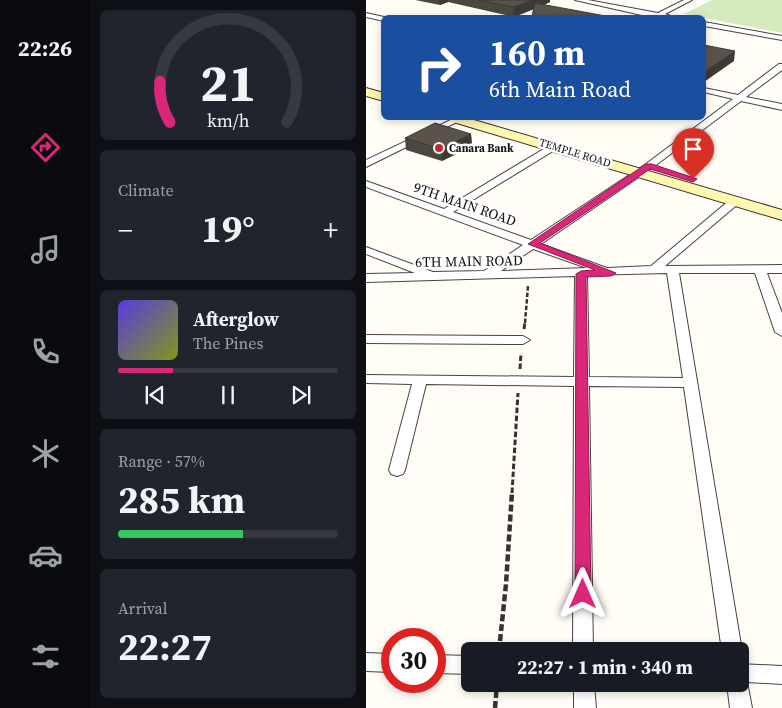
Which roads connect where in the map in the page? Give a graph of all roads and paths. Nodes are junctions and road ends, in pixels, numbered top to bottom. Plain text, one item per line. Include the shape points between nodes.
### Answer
1 (582, 0) edge
2 (688, 0) edge
3 (366, 15) edge
4 (652, 15) edge
5 (659, 15) edge
6 (381, 18) edge
7 (706, 24) edge
8 (782, 38) edge
9 (780, 69) edge
10 (366, 86) edge
11 (381, 90) edge
12 (706, 90) edge
13 (366, 92) edge
14 (381, 96) edge
15 (740, 97) junction
16 (782, 107) edge
17 (454, 120) edge
18 (465, 120) edge
19 (485, 120) edge
20 (555, 146) junction
21 (366, 164) edge
22 (644, 169) junction
23 (366, 184) edge
24 (735, 201) junction
25 (782, 206) edge
26 (444, 213) junction
27 (782, 215) edge
28 (533, 244) junction
29 (366, 250) edge
30 (782, 269) edge
31 (654, 270) junction
32 (673, 270) junction
33 (760, 270) junction
34 (611, 273) junction
35 (581, 274) junction
36 (529, 275) junction
37 (484, 276) junction
38 (436, 277) junction
39 (366, 278) edge
40 (782, 332) edge
41 (366, 339) edge
42 (523, 340) junction
43 (366, 379) edge
44 (420, 380) junction
45 (519, 381) junction
46 (582, 382) junction
47 (689, 383) junction
48 (397, 470) dead end
49 (500, 642) edge
50 (583, 642) edge
51 (731, 642) edge
52 (366, 662) edge
53 (381, 663) edge
54 (446, 664) edge
55 (461, 665) edge
56 (749, 673) edge
57 (782, 675) edge
58 (496, 692) edge
59 (584, 692) edge
60 (738, 692) edge
61 (495, 708) edge
62 (585, 708) edge
63 (741, 708) edge

1 - 4 street
2 - 5 street
3 - 6 street
7 - 8 street
9 - 15 street
10 - 11 street
12 - 15 street
13 - 14 street
15 - 16 street
15 - 22 street
17 - 21 street
18 - 20 street, TEMPLE ROAD
19 - 22 street, TEMPLE ROAD
20 - 22 street, TEMPLE ROAD
20 - 26 street
22 - 24 street, TEMPLE ROAD
22 - 25 street, TEMPLE ROAD
22 - 28 street
23 - 26 street, 9TH MAIN ROAD
24 - 27 street, TEMPLE ROAD
24 - 31 street
26 - 28 street, 9TH MAIN ROAD
28 - 34 street, 9TH MAIN ROAD
28 - 37 street
29 - 38 street
30 - 33 street, 6TH MAIN ROAD
31 - 32 street, 6TH MAIN ROAD
31 - 34 street, 6TH MAIN ROAD
32 - 33 street, 6TH MAIN ROAD
32 - 47 street
33 - 40 street
34 - 35 street, 6TH MAIN ROAD
35 - 36 street, 6TH MAIN ROAD
35 - 46 street
36 - 37 street, 6TH MAIN ROAD
36 - 42 path
37 - 38 street, 6TH MAIN ROAD
38 - 39 street, 6TH MAIN ROAD
41 - 42 street
42 - 45 path
43 - 44 street
44 - 45 street
44 - 48 street
45 - 46 street
45 - 49 path
46 - 47 street
46 - 50 street
47 - 51 street
52 - 53 street
54 - 55 street
56 - 57 street
58 - 61 path
59 - 62 street
60 - 63 street

